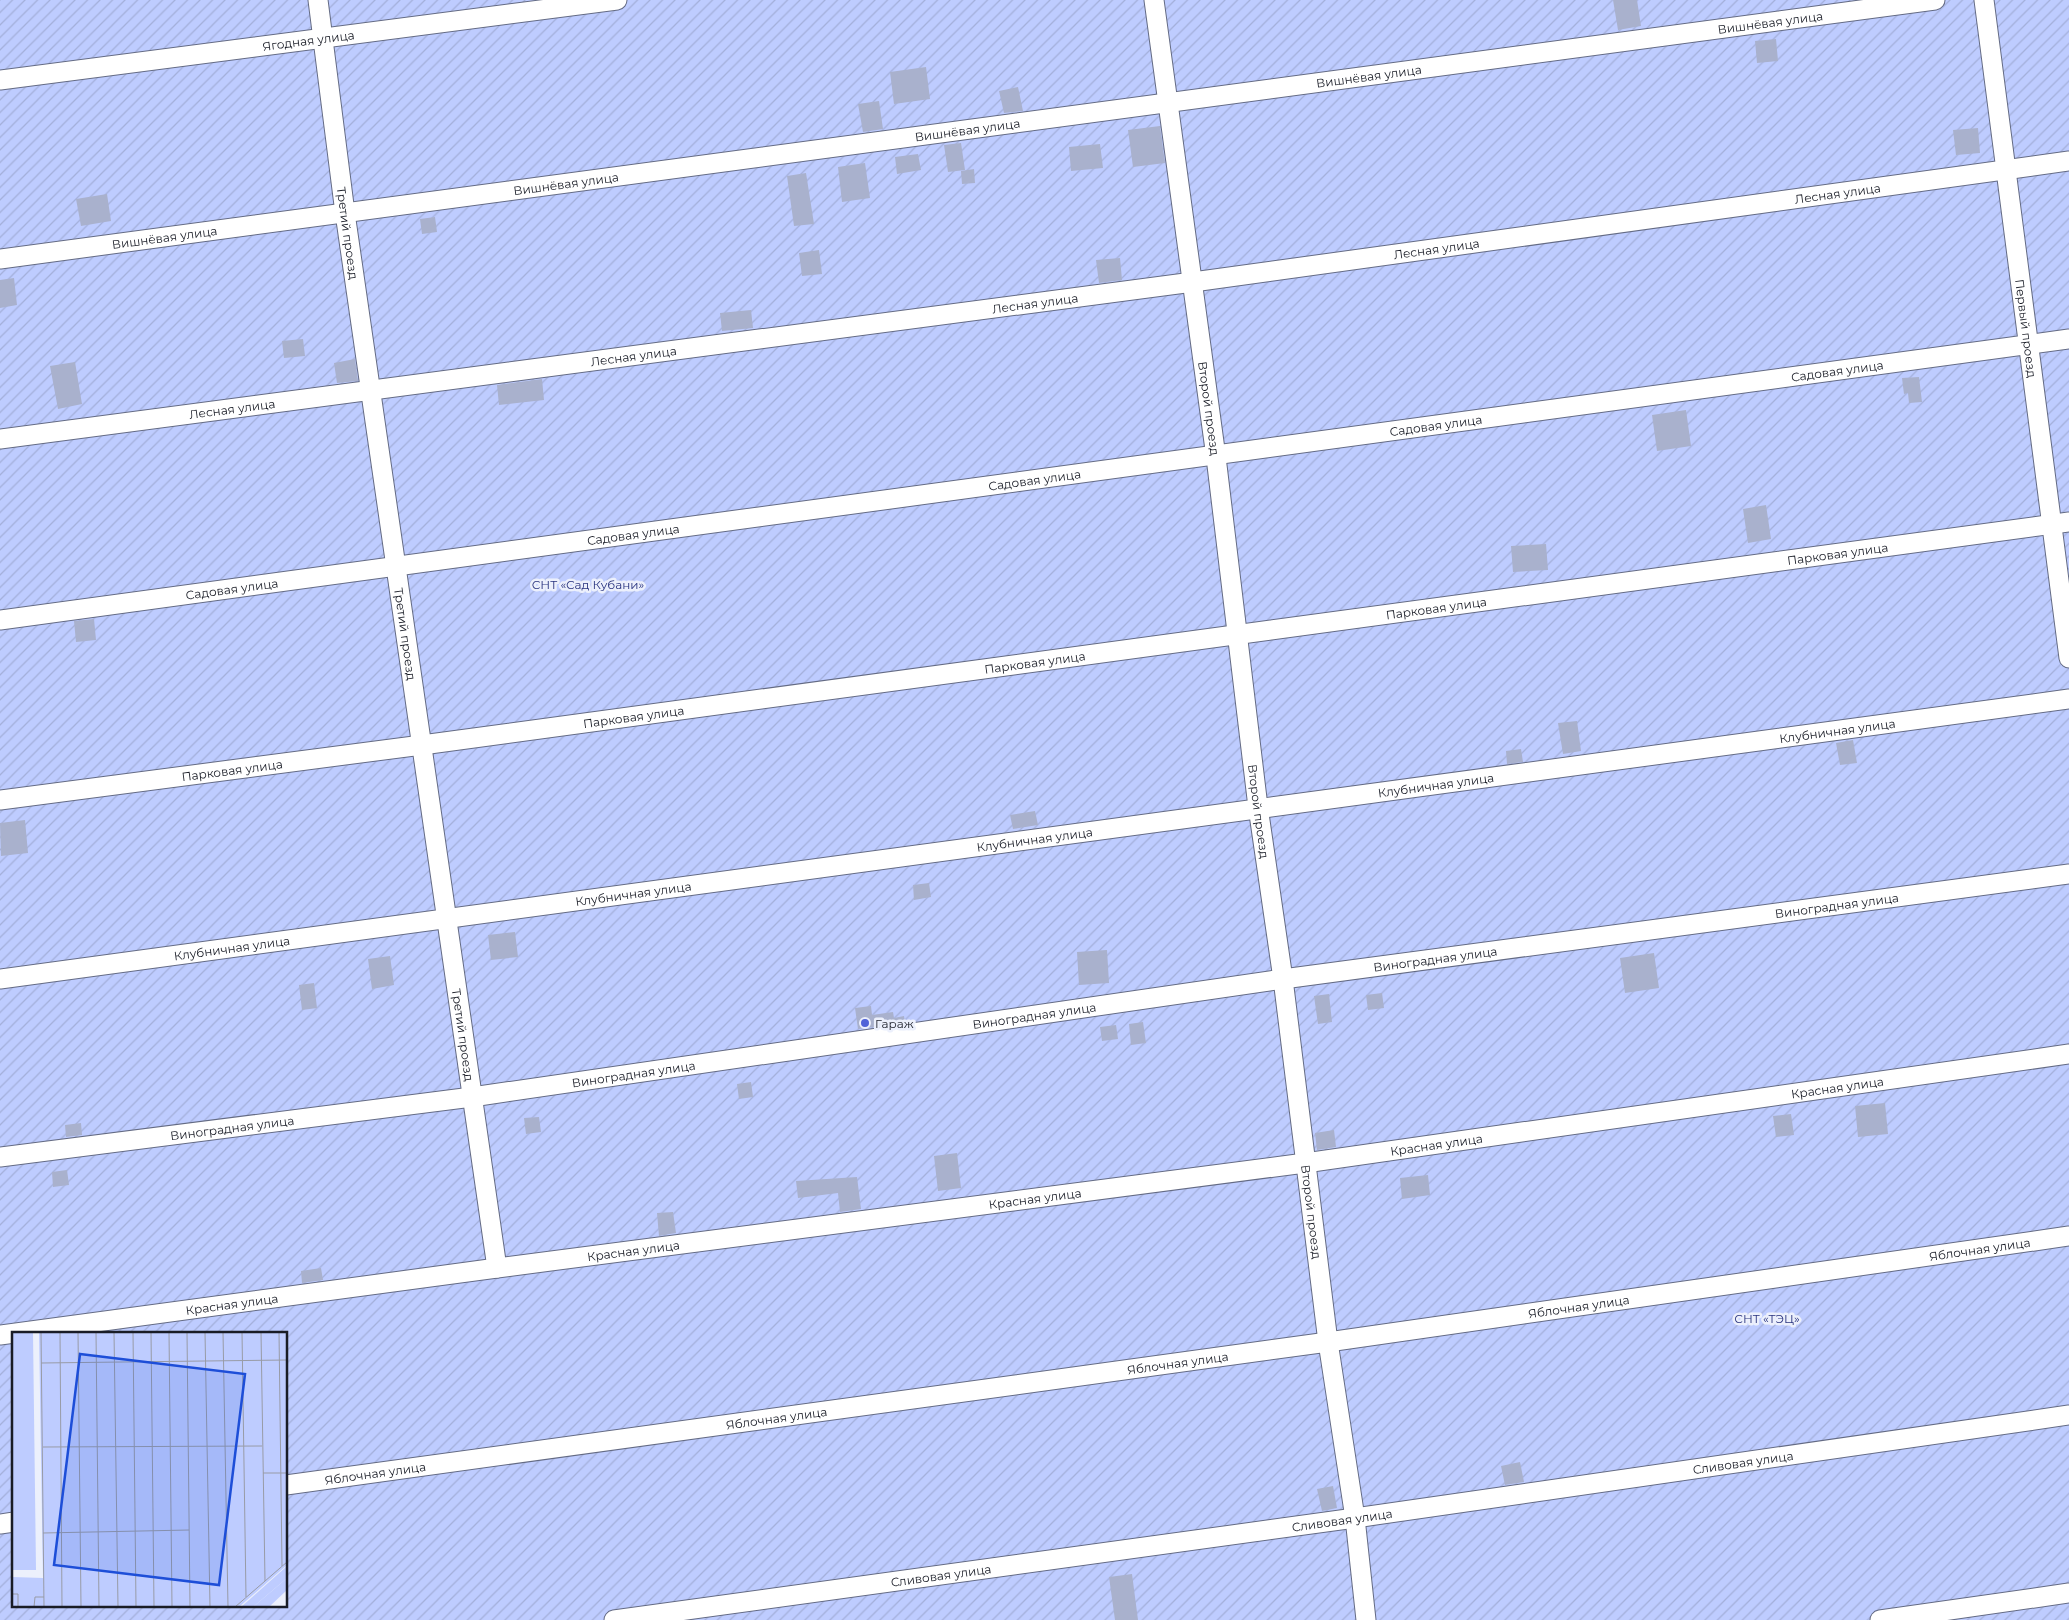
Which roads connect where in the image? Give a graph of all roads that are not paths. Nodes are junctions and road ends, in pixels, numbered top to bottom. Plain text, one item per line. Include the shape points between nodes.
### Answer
1 (318, 0) edge
2 (617, 0) edge
3 (1154, 0) edge
4 (1936, 0) edge
5 (1984, 0) edge
6 (323, 40) junction
7 (0, 80) edge
8 (1168, 103) junction
9 (2069, 161) edge
10 (2006, 170) junction
11 (345, 213) junction
12 (0, 259) edge
13 (1193, 282) junction
14 (2069, 339) edge
15 (2029, 345) junction
16 (370, 390) junction
17 (0, 439) edge
18 (1216, 457) junction
19 (2061, 523) edge
20 (397, 567) junction
21 (0, 620) edge
22 (1239, 634) junction
23 (2069, 658) edge
24 (2069, 699) edge
25 (422, 745) junction
26 (0, 800) edge
27 (1258, 807) junction
28 (2069, 874) edge
29 (448, 920) junction
30 (0, 979) edge
31 (1283, 980) junction
32 (2069, 1054) edge
33 (472, 1097) junction
34 (0, 1157) edge
35 (1305, 1163) junction
36 (2069, 1236) edge
37 (497, 1268) junction
38 (22, 1332) edge
39 (1328, 1342) junction
40 (2069, 1415) edge
41 (288, 1485) edge
42 (1355, 1518) junction
43 (2069, 1593) edge
44 (614, 1620) edge
45 (1366, 1620) edge
46 (1880, 1620) edge

1 - 6 street, Третий проезд
2 - 6 street, Ягодная улица
3 - 8 street, Второй проезд
4 - 8 street, Вишнёвая улица
5 - 10 street, Первый проезд
6 - 7 street, Ягодная улица
6 - 11 street, Третий проезд
8 - 11 street, Вишнёвая улица
8 - 13 street, Второй проезд
9 - 10 street, Лесная улица
10 - 13 street, Лесная улица
10 - 15 street, Первый проезд
11 - 12 street, Вишнёвая улица
11 - 16 street, Третий проезд
13 - 16 street, Лесная улица
13 - 18 street, Второй проезд
14 - 15 street, Садовая улица
15 - 18 street, Садовая улица
15 - 19 street, Первый проезд
16 - 17 street, Лесная улица
16 - 20 street, Третий проезд
18 - 20 street, Садовая улица
18 - 22 street, Второй проезд
19 - 22 street, Парковая улица
19 - 23 street, Первый проезд
20 - 21 street, Садовая улица
20 - 25 street, Третий проезд
22 - 25 street, Парковая улица
22 - 27 street, Второй проезд
24 - 27 street, Клубничная улица
25 - 26 street, Парковая улица
25 - 29 street, Третий проезд
27 - 29 street, Клубничная улица
27 - 31 street, Второй проезд
28 - 31 street, Виноградная улица
29 - 30 street, Клубничная улица
29 - 33 street, Третий проезд
31 - 33 street, Виноградная улица
31 - 35 street, Второй проезд
32 - 35 street, Красная улица
33 - 34 street, Виноградная улица
33 - 37 street, Третий проезд
35 - 37 street, Красная улица
35 - 39 street, Второй проезд
36 - 39 street, Яблочная улица
37 - 38 street, Красная улица
39 - 41 street, Яблочная улица
39 - 42 street, Второй проезд
40 - 42 street, Сливовая улица
42 - 44 street, Сливовая улица
42 - 45 street, Второй проезд
43 - 46 street

